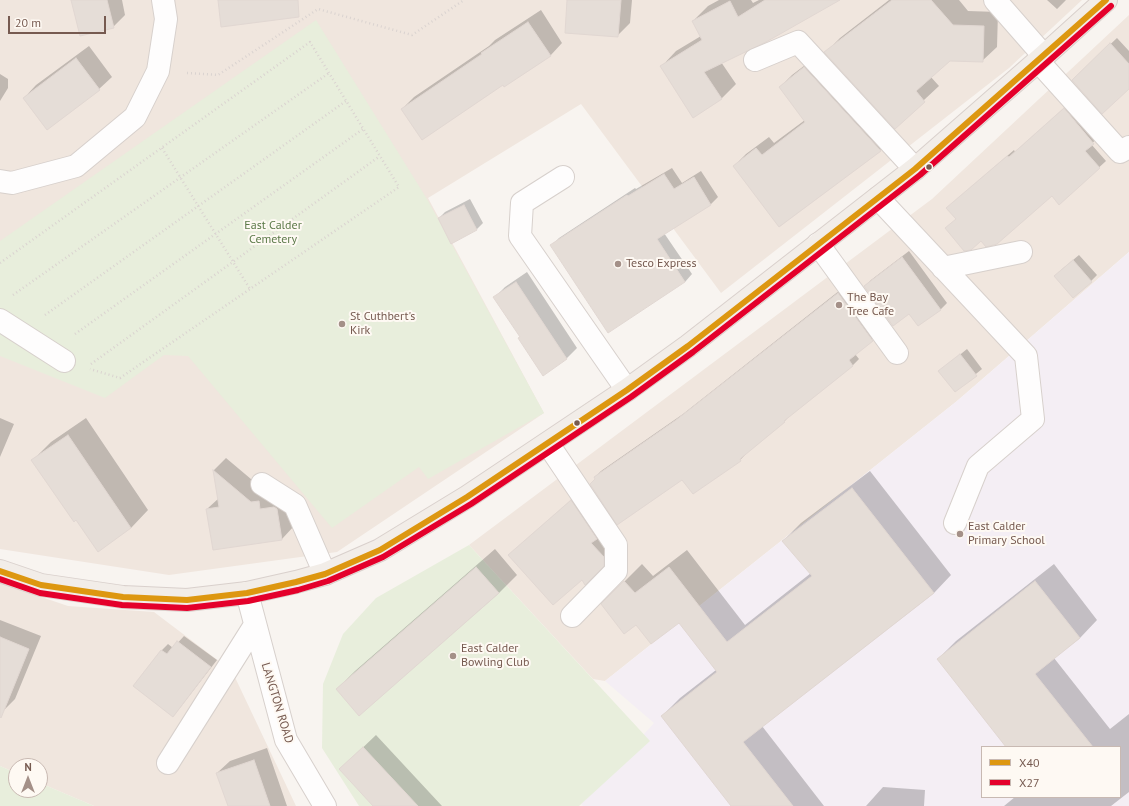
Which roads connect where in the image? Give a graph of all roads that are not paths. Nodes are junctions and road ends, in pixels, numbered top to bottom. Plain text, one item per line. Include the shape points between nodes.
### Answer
1 (163, 0) edge
2 (995, 0) edge
3 (1106, 0) edge
4 (1041, 59) junction
5 (755, 60) dead end
6 (1129, 147) edge
7 (915, 169) junction
8 (562, 177) dead end
9 (0, 181) edge
10 (878, 198) junction
11 (818, 244) junction
12 (1021, 252) dead end
13 (943, 268) junction
14 (0, 320) edge
15 (897, 353) dead end
16 (57, 357) road end
17 (627, 390) junction
18 (548, 444) junction
19 (262, 484) dead end
20 (955, 523) dead end
21 (0, 571) edge
22 (325, 574) junction
23 (247, 593) junction
24 (572, 616) dead end
25 (255, 625) junction
26 (168, 763) dead end
27 (325, 806) edge

1 - 9 street via 166,19 158,71 134,117 76,166 12,183
2 - 4 street
3 - 4 main road
4 - 6 street via 1120,152
4 - 7 main road
5 - 7 street via 798,42
7 - 10 main road
8 - 17 street via 522,204 520,236
10 - 11 main road
10 - 13 street
11 - 15 street
11 - 17 main road via 688,346
12 - 13 street
13 - 20 street via 1026,356 1033,418 978,466
14 - 16 street
17 - 18 main road
18 - 22 main road via 380,550
18 - 24 street via 616,545 616,571
19 - 22 street via 294,505
21 - 23 main road via 41,585 123,596 187,600
22 - 23 main road
23 - 25 street, LANGTON ROAD
25 - 26 street
25 - 27 street, LANGTON ROAD via 286,740

